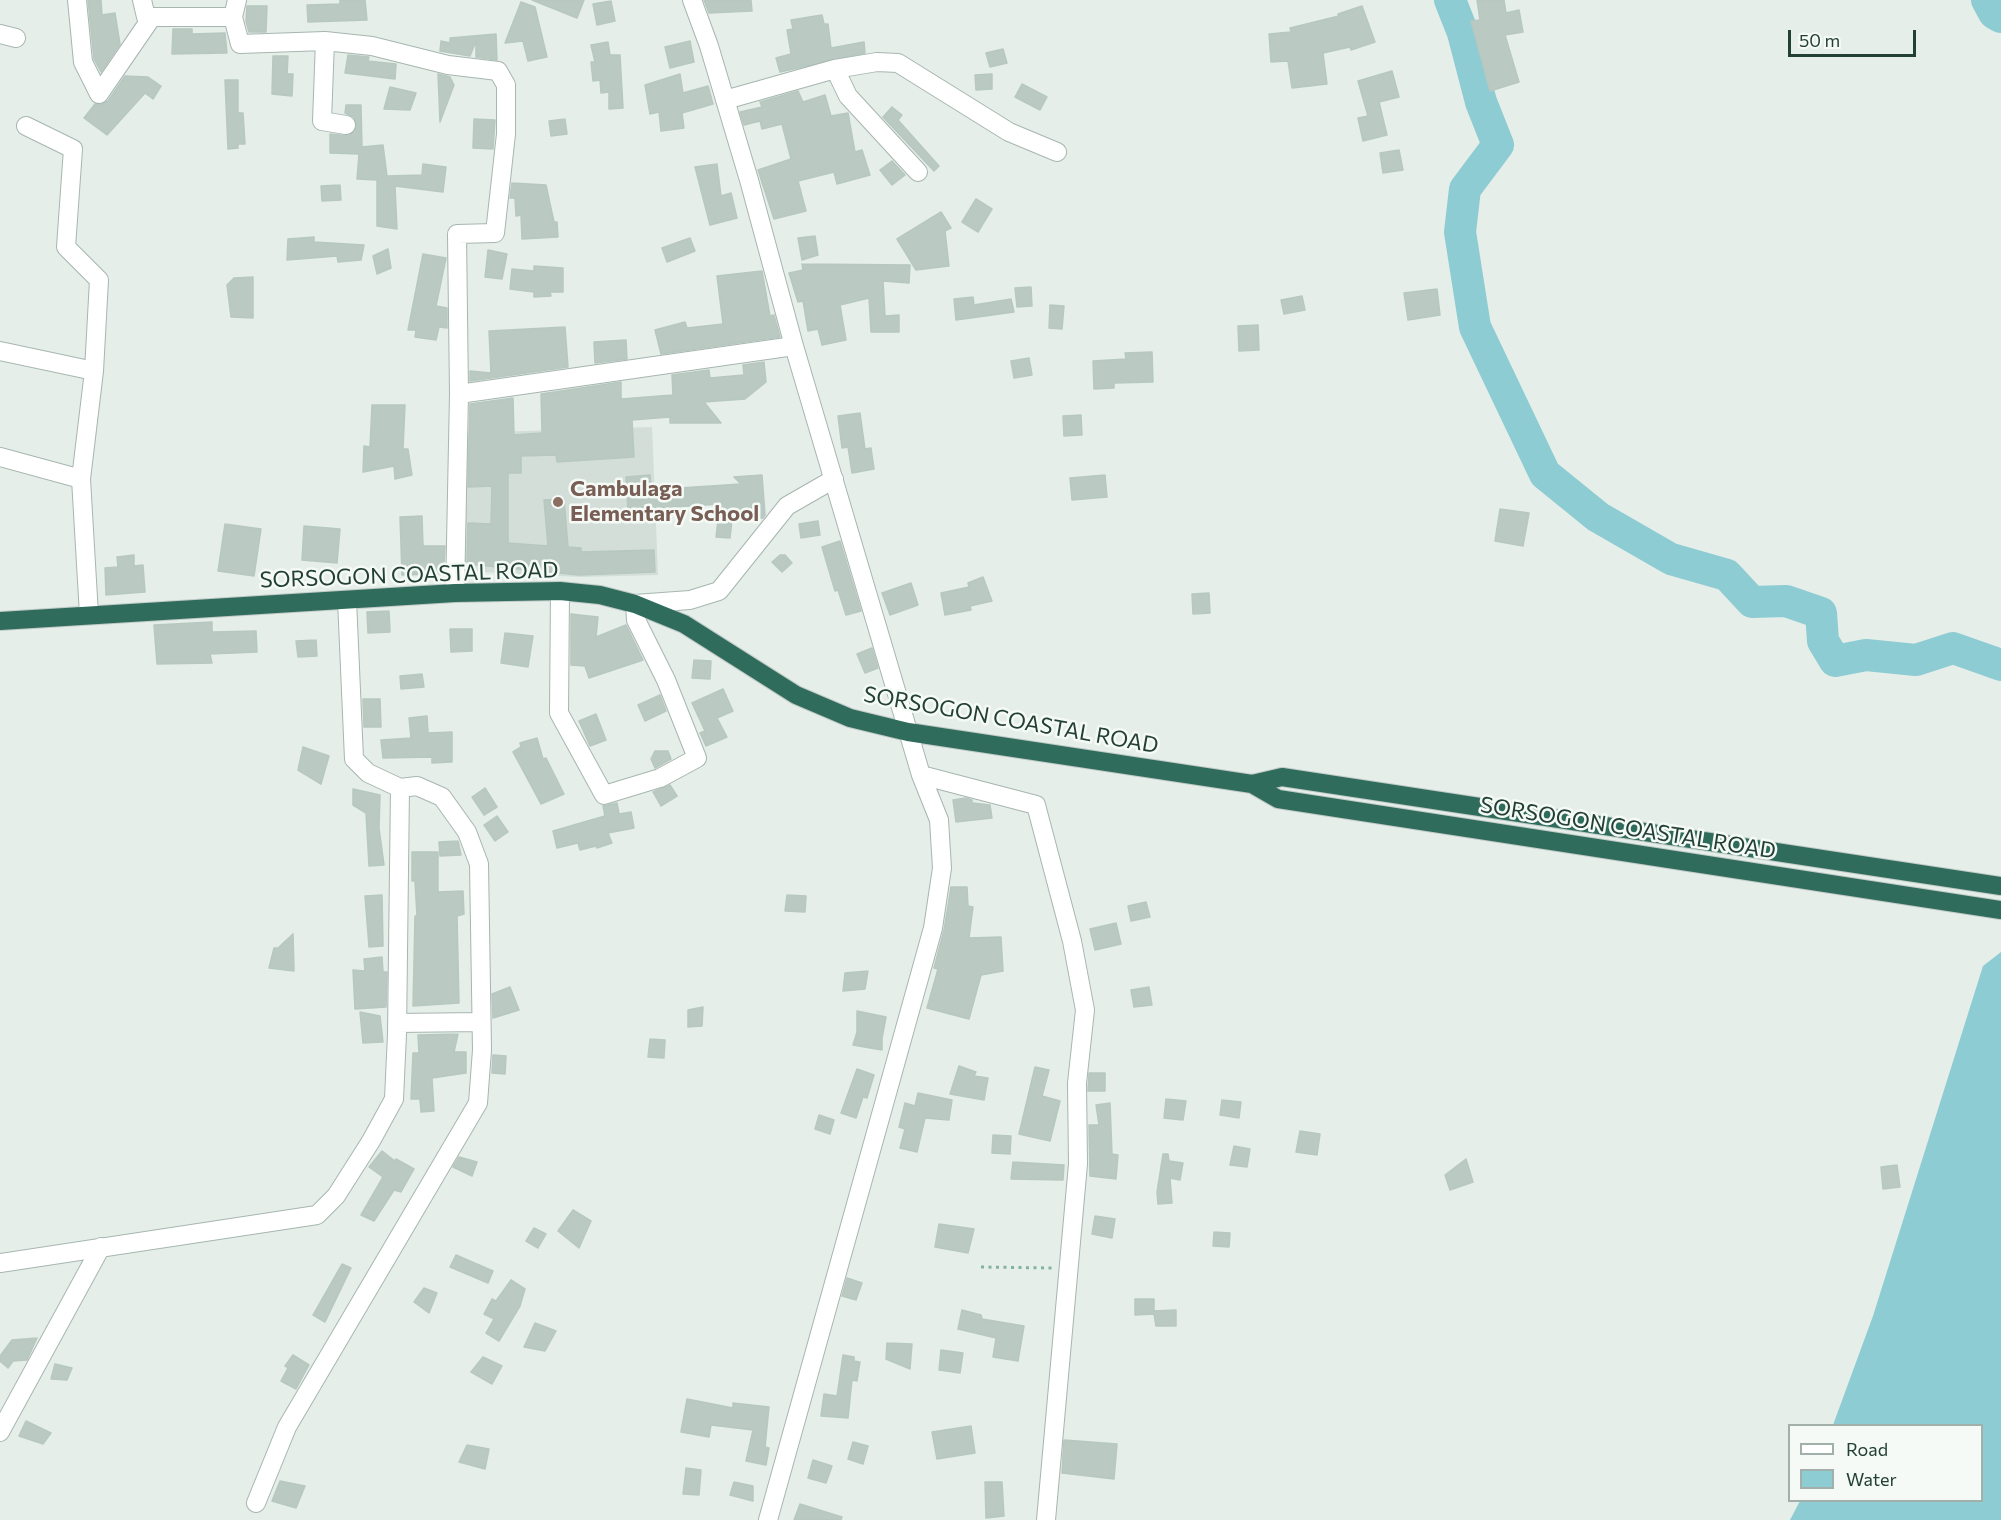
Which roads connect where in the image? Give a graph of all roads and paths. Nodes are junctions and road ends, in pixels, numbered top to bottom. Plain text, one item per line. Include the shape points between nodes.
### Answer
1 (76, 0) edge
2 (142, 0) edge
3 (692, 0) edge
4 (235, 8) edge
5 (152, 17) junction
6 (325, 41) junction
7 (835, 69) junction
8 (725, 100) junction
9 (346, 125) dead end
10 (26, 126) dead end
11 (1057, 152) dead end
12 (918, 172) dead end
13 (794, 345) junction
14 (0, 351) edge
15 (94, 371) junction
16 (459, 394) junction
17 (0, 457) edge
18 (81, 479) junction
19 (834, 479) junction
20 (560, 591) junction
21 (455, 593) junction
22 (347, 600) junction
23 (635, 604) junction
24 (89, 615) junction
25 (0, 621) edge
26 (909, 732) junction
27 (921, 775) junction
28 (1252, 784) junction
29 (400, 788) junction
30 (1992, 884) edge
31 (2001, 910) edge
32 (480, 1022) junction
33 (397, 1023) junction
34 (101, 1247) junction
35 (0, 1263) edge
36 (981, 1267) dead end
37 (1069, 1269) junction
38 (6, 1408) edge
39 (0, 1432) edge
40 (256, 1503) dead end
41 (768, 1520) edge
42 (1046, 1520) edge

1 - 5 street via 83,62 99,94
2 - 5 street via 146,17
3 - 8 street
4 - 5 street
4 - 6 street via 240,44
6 - 9 street via 322,121
6 - 16 street via 372,46 498,71 504,77 506,135 495,232 457,234
7 - 8 street
7 - 11 street via 898,63 1009,132
7 - 12 street via 848,96
8 - 13 street
10 - 15 street via 73,149 66,247 99,280
13 - 16 street
13 - 19 street
14 - 15 street
15 - 18 street
16 - 21 street
17 - 18 street
18 - 24 street
19 - 23 street via 787,506 719,591 690,600
19 - 26 street
20 - 21 highway, SORSOGON COASTAL ROAD
20 - 23 highway, SORSOGON COASTAL ROAD
20 - 23 street via 559,713 604,795 660,778 697,758 666,680 636,620
21 - 22 highway, SORSOGON COASTAL ROAD
22 - 24 highway, SORSOGON COASTAL ROAD
22 - 29 street via 354,759 369,773
23 - 26 highway, SORSOGON COASTAL ROAD via 684,624 796,695 849,718
24 - 25 highway, SORSOGON COASTAL ROAD
26 - 27 street
26 - 28 highway, SORSOGON COASTAL ROAD
27 - 37 street via 1036,805 1072,941 1085,1010 1077,1083 1078,1164
27 - 41 street via 939,820 942,868 933,928
28 - 30 highway, SORSOGON COASTAL ROAD via 1282,777
28 - 31 highway, SORSOGON COASTAL ROAD via 1278,799
29 - 32 street via 417,786 442,797 467,832 479,864
29 - 33 street
32 - 33 street
32 - 40 street via 478,1103 287,1427
33 - 34 street via 394,1098 342,1187 317,1215
34 - 35 street
34 - 38 street
36 - 37 path
37 - 42 street
38 - 39 street

